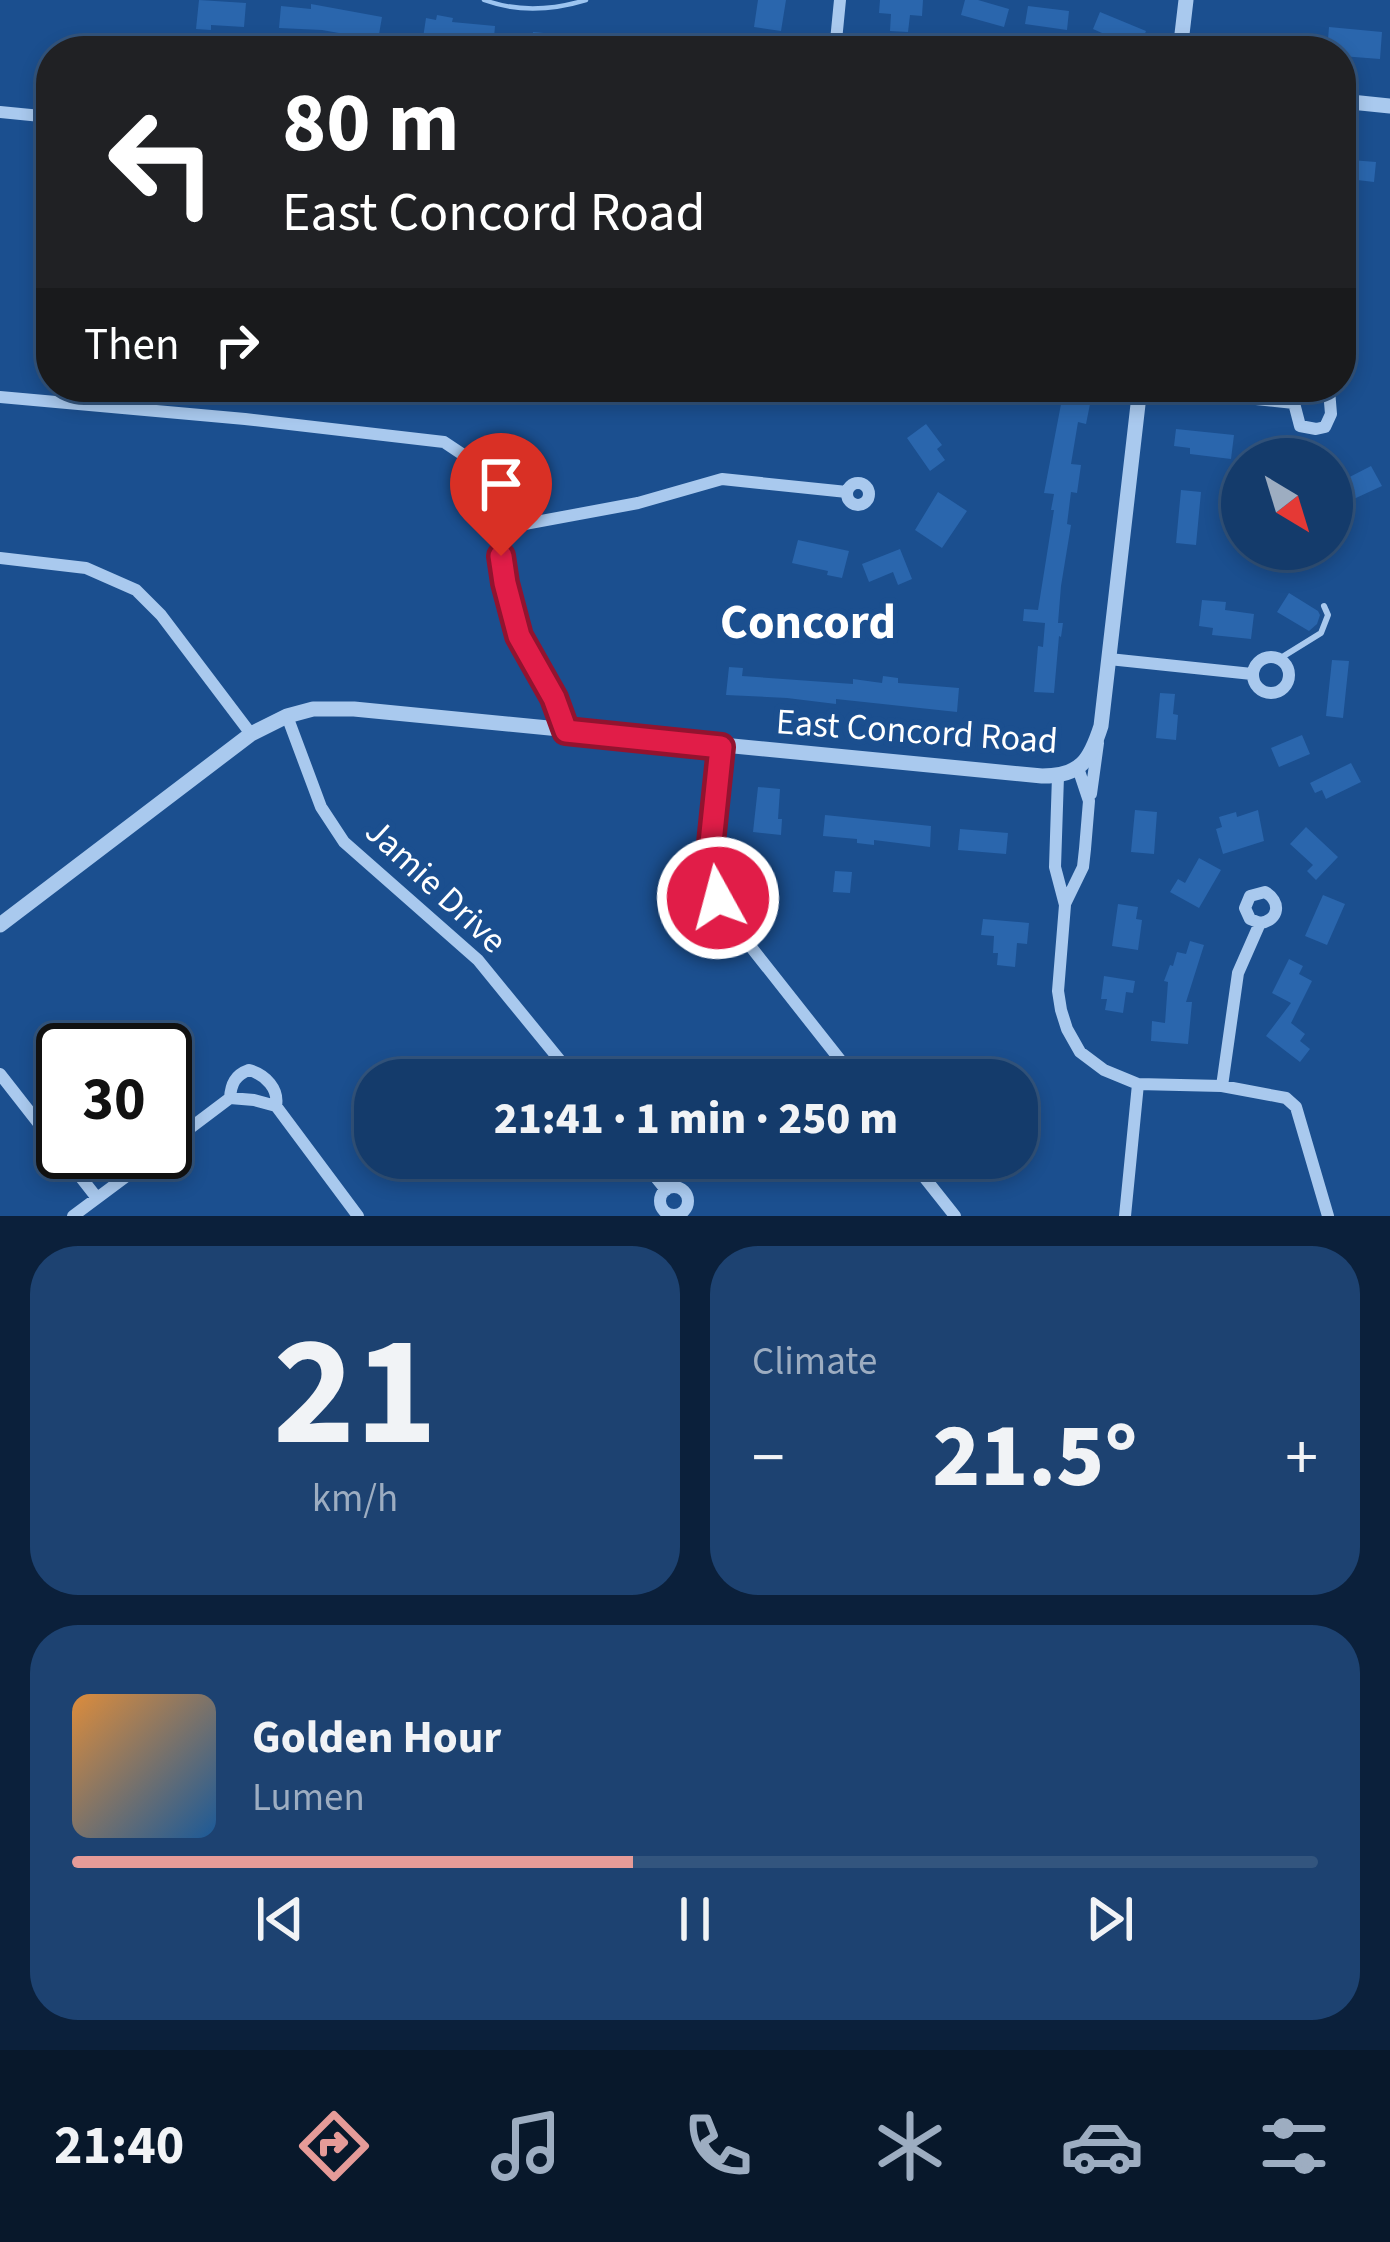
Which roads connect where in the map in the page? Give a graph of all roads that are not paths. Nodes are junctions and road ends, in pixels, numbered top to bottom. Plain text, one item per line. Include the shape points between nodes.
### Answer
1 (840, 0) edge
2 (1186, 0) edge
3 (836, 36) edge
4 (1182, 36) edge
5 (1356, 103) edge
6 (1390, 106) edge
7 (0, 112) edge
8 (36, 116) edge
9 (0, 397) edge
10 (36, 400) edge
11 (58, 402) edge
12 (1140, 402) edge
13 (1276, 402) edge
14 (1330, 402) edge
15 (1294, 404) joint
16 (847, 492) dead end
17 (498, 529) junction
18 (0, 558) edge
19 (1324, 606) dead end
20 (1279, 658) junction
21 (1109, 659) junction
22 (1252, 674) junction
23 (287, 716) junction
24 (1101, 726) junction
25 (566, 731) junction
26 (251, 734) junction
27 (721, 747) junction
28 (1078, 768) junction
29 (1058, 776) junction
30 (1090, 801) junction
31 (1065, 905) junction
32 (1259, 923) dead end
33 (0, 925) edge
34 (559, 1059) edge
35 (839, 1059) edge
36 (0, 1074) edge
37 (1138, 1084) junction
38 (1222, 1087) junction
39 (230, 1098) junction
40 (275, 1106) junction
41 (192, 1127) edge
42 (123, 1179) edge
43 (657, 1179) edge
44 (926, 1179) edge
45 (666, 1190) junction
46 (97, 1198) junction
47 (74, 1216) edge
48 (358, 1216) edge
49 (673, 1216) edge
50 (955, 1216) edge
51 (1125, 1216) edge
52 (1328, 1216) edge

1 - 3 street
2 - 4 street
5 - 6 street
7 - 8 street
9 - 10 street
11 - 17 street via 444,442 490,487
12 - 21 street, East Concord Road
13 - 15 street
14 - 15 street via 1331,414 1316,430 1300,426
16 - 17 street via 722,479
17 - 25 street via 519,636
18 - 26 street via 86,568 136,590
19 - 20 lane via 1321,633
20 - 22 street via 1264,658
20 - 22 street via 1288,669 1283,688 1261,691
21 - 22 street
21 - 24 street, East Concord Road
23 - 25 street, East Concord Road via 354,709
23 - 26 street, East Concord Road
23 - 34 street, Jamie Drive via 321,807 344,842 478,960
24 - 28 street, East Concord Road
24 - 30 street
25 - 27 street, East Concord Road
26 - 33 street, East Concord Road
27 - 29 street, East Concord Road
27 - 35 street via 709,862 718,898
28 - 29 street, East Concord Road
28 - 30 street
29 - 31 street via 1055,867
30 - 31 street via 1083,867
31 - 37 street via 1058,991 1067,1029 1080,1052
32 - 38 street via 1238,973
36 - 46 street
37 - 38 street
37 - 51 street
38 - 52 street via 1286,1098 1296,1107
39 - 40 street
39 - 40 street via 236,1078 249,1070 266,1078
39 - 41 street
40 - 48 street
42 - 46 street
43 - 45 street
44 - 50 street
45 - 49 street via 662,1207
45 - 49 street via 688,1197 686,1210
46 - 47 street

